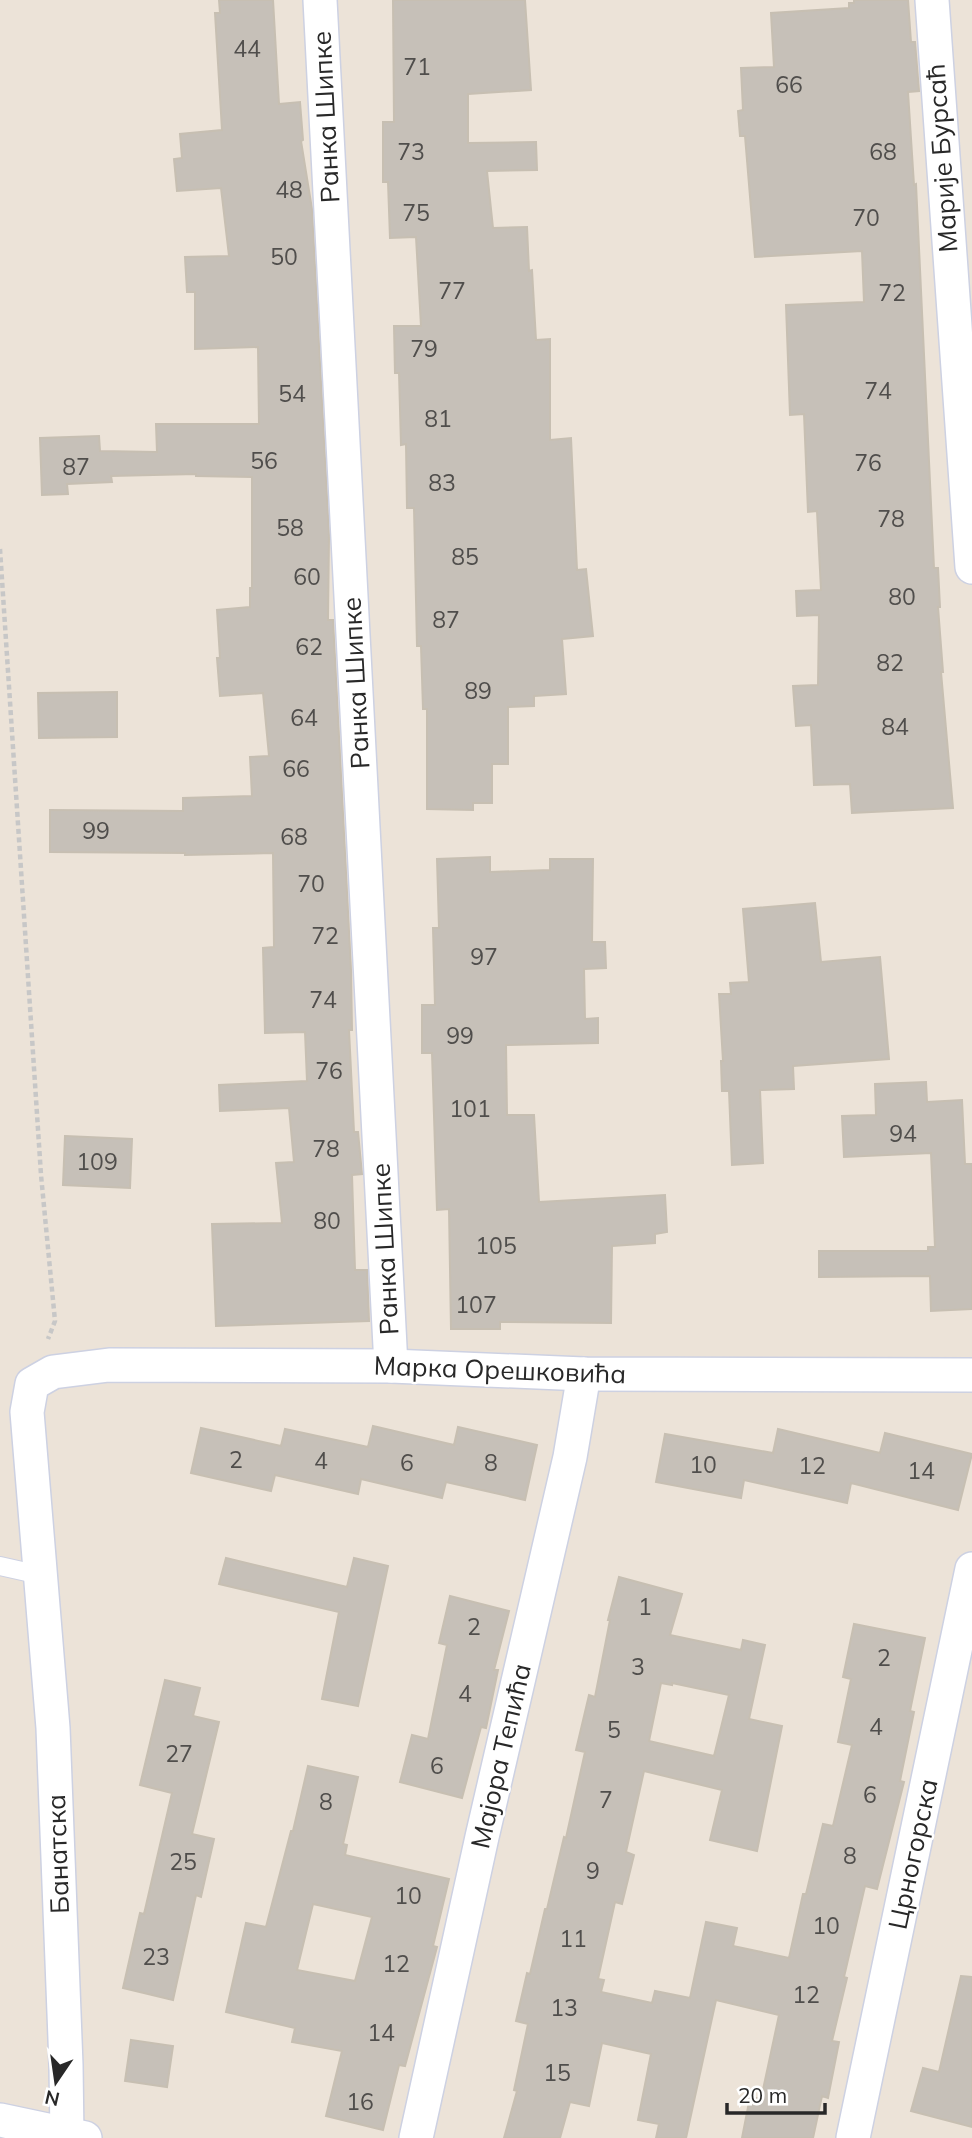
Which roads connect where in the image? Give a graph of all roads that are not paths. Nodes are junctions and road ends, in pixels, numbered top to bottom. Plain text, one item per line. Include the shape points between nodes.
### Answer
1 (320, 0) edge
2 (932, 0) edge
3 (972, 567) edge
4 (391, 1366) junction
5 (584, 1374) junction
6 (972, 1375) edge
7 (32, 1384) joint
8 (0, 1566) edge
9 (972, 1569) edge
10 (40, 1575) junction
11 (0, 2120) edge
12 (73, 2137) edge
13 (416, 2138) edge
14 (853, 2138) edge

1 - 4 street, Ранка Шипке
2 - 3 street, Марије Бурсаћ
4 - 5 street, Марка Орешковића
4 - 7 street, Марка Орешковића via 108,1365 53,1372
5 - 6 street, Марка Орешковића
5 - 13 street, Мајора Тепића via 567,1471
7 - 10 street, Банатска via 27,1412
8 - 10 lane
9 - 14 street, Црногорска
10 - 12 street, Банатска via 53,1728
11 - 12 street, Банатска

